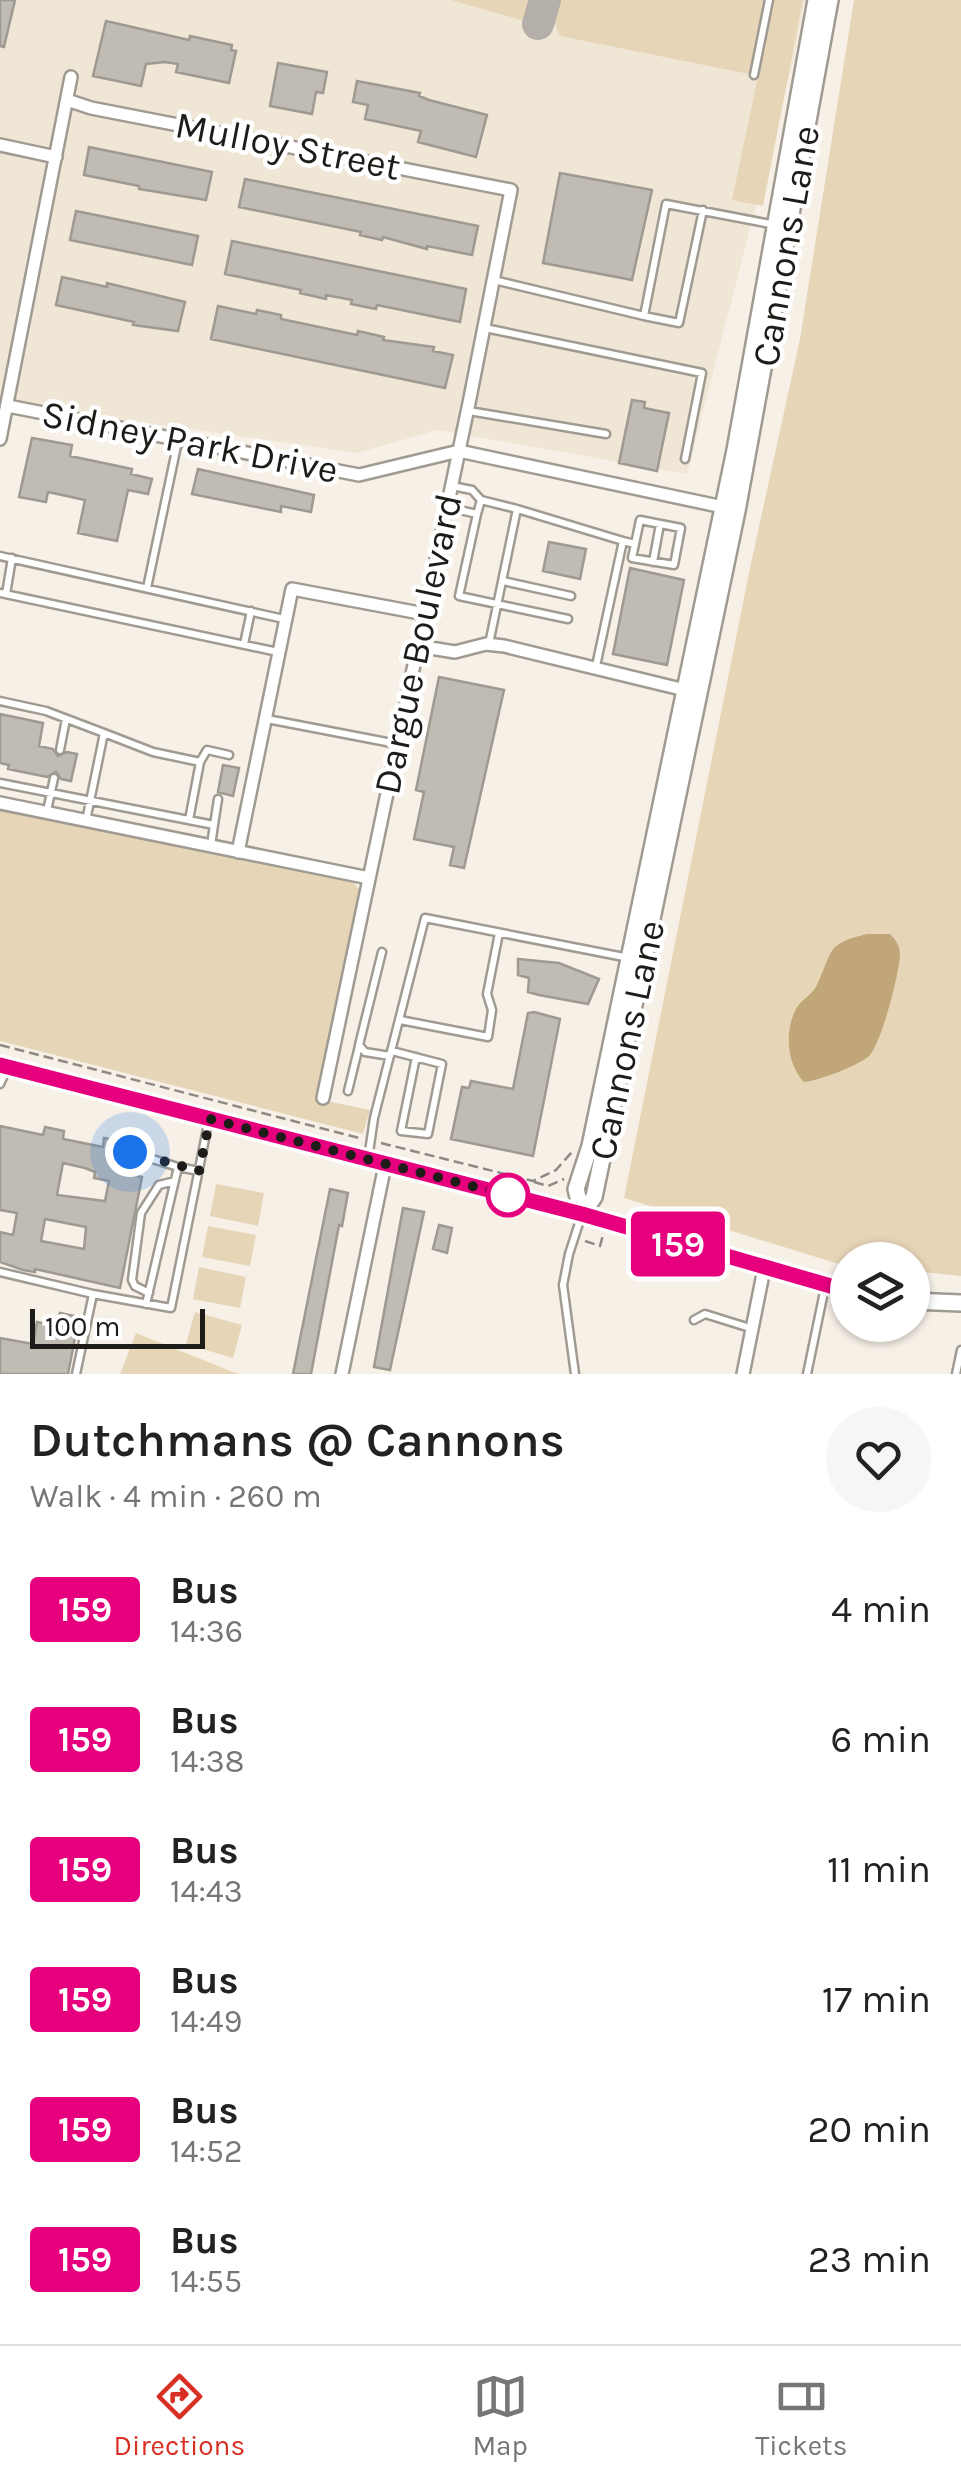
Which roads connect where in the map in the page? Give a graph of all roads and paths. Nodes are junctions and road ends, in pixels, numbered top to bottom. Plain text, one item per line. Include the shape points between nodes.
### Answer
1 (769, 0) edge
2 (816, 0) edge
3 (830, 0) edge
4 (754, 75) dead end
5 (71, 77) dead end
6 (66, 100) junction
7 (0, 145) edge
8 (56, 157) junction
9 (510, 190) joint
10 (703, 210) junction
11 (783, 226) junction
12 (493, 280) junction
13 (644, 316) junction
14 (484, 327) junction
15 (8, 406) junction
16 (468, 411) junction
17 (606, 434) dead end
18 (0, 439) edge
19 (178, 440) junction
20 (458, 451) junction
21 (686, 459) dead end
22 (451, 486) junction
23 (481, 500) junction
24 (446, 507) junction
25 (517, 508) junction
26 (730, 508) junction
27 (477, 514) junction
28 (660, 524) junction
29 (623, 541) junction
30 (635, 544) junction
31 (0, 556) edge
32 (12, 558) junction
33 (653, 562) junction
34 (503, 581) junction
35 (147, 588) junction
36 (3, 594) edge
37 (571, 596) dead end
38 (498, 607) junction
39 (251, 612) junction
40 (425, 614) junction
41 (286, 619) junction
42 (568, 619) dead end
43 (489, 644) junction
44 (244, 645) junction
45 (418, 646) junction
46 (279, 652) junction
47 (596, 666) junction
48 (692, 691) junction
49 (0, 701) edge
50 (265, 718) junction
51 (66, 719) junction
52 (104, 732) junction
53 (398, 745) junction
54 (60, 750) dead end
55 (229, 755) dead end
56 (200, 762) junction
57 (54, 778) dead end
58 (0, 783) edge
59 (51, 793) junction
60 (218, 799) dead end
61 (90, 801) junction
62 (0, 803) edge
63 (47, 813) junction
64 (188, 820) junction
65 (86, 821) junction
66 (214, 825) junction
67 (211, 846) junction
68 (238, 852) junction
69 (369, 878) junction
70 (499, 933) junction
71 (382, 952) dead end
72 (629, 958) junction
73 (400, 1020) junction
74 (0, 1045) edge
75 (359, 1045) junction
76 (391, 1054) junction
77 (416, 1057) junction
78 (4, 1066) edge
79 (0, 1084) edge
80 (348, 1092) dead end
81 (323, 1098) dead end
82 (210, 1119) junction
83 (370, 1141) junction
84 (576, 1146) dead end
85 (130, 1152) dead end
86 (367, 1160) junction
87 (566, 1160) junction
88 (385, 1166) junction
89 (178, 1167) junction
90 (199, 1171) junction
91 (175, 1181) junction
92 (533, 1181) junction
93 (582, 1214) junction
94 (604, 1222) junction
95 (574, 1237) junction
96 (764, 1269) junction
97 (0, 1272) edge
98 (825, 1286) junction
99 (830, 1287) edge
100 (149, 1293) junction
101 (94, 1294) junction
102 (930, 1303) edge
103 (146, 1304) junction
104 (961, 1304) edge
105 (694, 1320) dead end
106 (752, 1328) junction
107 (961, 1350) edge
108 (76, 1374) edge
109 (342, 1374) edge
110 (575, 1374) edge
111 (743, 1374) edge
112 (806, 1374) edge
113 (956, 1374) edge

1 - 4 lane
2 - 11 main road, Cannons Lane
3 - 11 main road, Cannons Lane
5 - 6 street
6 - 8 street
6 - 9 street, Mulloy Street
7 - 8 street
8 - 15 street
9 - 12 street, Dargue Boulevard
10 - 11 lane
10 - 13 lane via 679,323
10 - 13 lane via 666,204
11 - 26 main road, Cannons Lane
12 - 13 lane
12 - 14 street, Dargue Boulevard
14 - 16 street, Dargue Boulevard
14 - 21 lane via 702,373
15 - 18 street
15 - 19 street, Sidney Park Drive
16 - 17 lane
16 - 20 street, Dargue Boulevard
19 - 20 street, Sidney Park Drive via 358,475
19 - 35 lane
20 - 22 street, Dargue Boulevard
20 - 26 street, Sidney Park Drive
22 - 23 lane via 472,490
22 - 24 street, Dargue Boulevard
23 - 25 lane
23 - 27 lane
24 - 27 lane
24 - 40 street, Dargue Boulevard
25 - 29 lane
25 - 34 lane
26 - 48 main road, Cannons Lane
27 - 38 lane via 459,596
28 - 30 lane via 640,520
28 - 33 lane
28 - 33 lane via 681,528 674,565
29 - 30 lane
29 - 47 lane
30 - 33 lane via 632,558
31 - 32 lane
32 - 35 lane
32 - 36 lane
34 - 37 lane
34 - 38 lane
35 - 39 lane
36 - 44 lane
38 - 42 lane
38 - 43 lane
39 - 41 lane
39 - 44 lane
40 - 41 street via 292,589
40 - 45 street, Dargue Boulevard
41 - 46 street
43 - 45 street via 456,652
43 - 47 street
44 - 46 lane
45 - 53 street, Dargue Boulevard
46 - 50 street
47 - 48 street
48 - 72 main road, Cannons Lane
48 - 93 main road, Cannons Lane via 594,1197
49 - 51 lane
50 - 53 lane
50 - 68 street
51 - 52 lane
51 - 54 lane
52 - 56 lane
52 - 61 lane
53 - 69 street, Dargue Boulevard
55 - 56 lane via 207,750
56 - 64 lane
57 - 59 lane
58 - 59 lane
59 - 61 lane
59 - 63 lane
60 - 66 lane
61 - 64 lane
61 - 65 lane
62 - 63 street
63 - 65 street
64 - 66 lane
65 - 67 street
66 - 67 lane
67 - 68 street
68 - 69 street
69 - 81 street, Dargue Boulevard
70 - 72 lane
70 - 73 lane via 425,918
70 - 73 lane via 487,994 488,1037
71 - 75 lane
72 - 93 main road, Cannons Lane via 576,1189
73 - 76 lane
74 - 83 path
75 - 76 lane via 364,1052
75 - 80 lane
76 - 77 lane
76 - 83 lane
77 - 77 lane via 442,1064 428,1134 401,1131
78 - 79 lane
78 - 82 main road
82 - 86 main road
82 - 90 lane
83 - 86 lane
83 - 92 path
84 - 87 path
85 - 89 lane
86 - 88 main road
87 - 92 path
87 - 92 path via 562,1183
88 - 93 main road
88 - 109 street
89 - 90 lane
89 - 91 lane
90 - 103 lane via 171,1308
91 - 100 lane
91 - 100 lane via 159,1185 142,1212 132,1280
93 - 94 main road
93 - 95 lane
94 - 95 path via 600,1246
94 - 96 main road
95 - 110 lane via 564,1302
96 - 98 main road
96 - 106 street
97 - 101 lane
98 - 99 main road
98 - 112 lane
100 - 103 lane
101 - 103 lane
101 - 108 lane
102 - 104 main road
105 - 106 lane via 705,1314
106 - 111 street
107 - 113 lane

